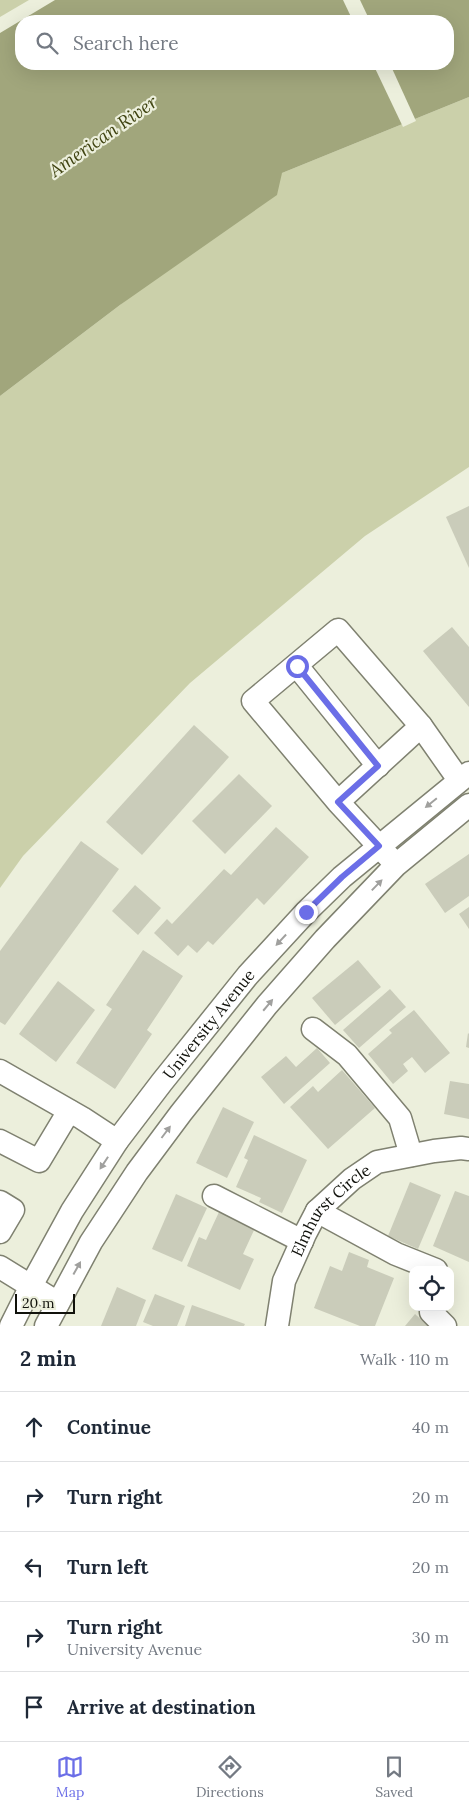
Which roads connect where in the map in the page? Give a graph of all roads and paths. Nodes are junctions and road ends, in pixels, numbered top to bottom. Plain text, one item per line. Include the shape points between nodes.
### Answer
1 (297, 666) junction
2 (421, 726) junction
3 (378, 766) junction
4 (464, 776) edge
5 (338, 802) junction
6 (468, 809) edge
7 (379, 846) junction
8 (396, 865) junction
9 (314, 1029) dead end
10 (0, 1072) edge
11 (69, 1111) junction
12 (0, 1140) edge
13 (118, 1141) junction
14 (469, 1150) edge
15 (411, 1155) junction
16 (214, 1196) dead end
17 (0, 1202) edge
18 (317, 1211) junction
19 (0, 1232) edge
20 (302, 1241) junction
21 (426, 1266) edge
22 (0, 1267) edge
23 (31, 1286) junction
24 (58, 1303) junction
25 (11, 1326) edge
26 (46, 1326) edge
27 (277, 1326) edge

1 - 2 street via 338,630
1 - 3 street
1 - 5 street via 253,701
2 - 3 street
2 - 4 street
3 - 5 street
4 -> 7 street, University Avenue
5 - 7 street
6 - 8 street, University Avenue
7 - 8 street
7 -> 13 street, University Avenue via 306,912 248,975
24 -> 8 street, University Avenue via 116,1203 181,1113 325,939
9 - 15 street via 347,1055 400,1118
10 - 11 street
11 - 12 street via 39,1161
11 - 13 street
13 -> 23 street, University Avenue via 72,1211
14 - 15 street, Elmhurst Circle via 461,1148
15 - 18 street, Elmhurst Circle via 377,1162 352,1179
16 - 20 street
17 - 19 street via 13,1210
18 - 20 street, Elmhurst Circle
18 - 21 street via 396,1254
20 - 27 street, Elmhurst Circle via 284,1281
22 - 23 street
23 - 24 street
23 - 25 street, University Avenue
24 - 26 street, University Avenue

